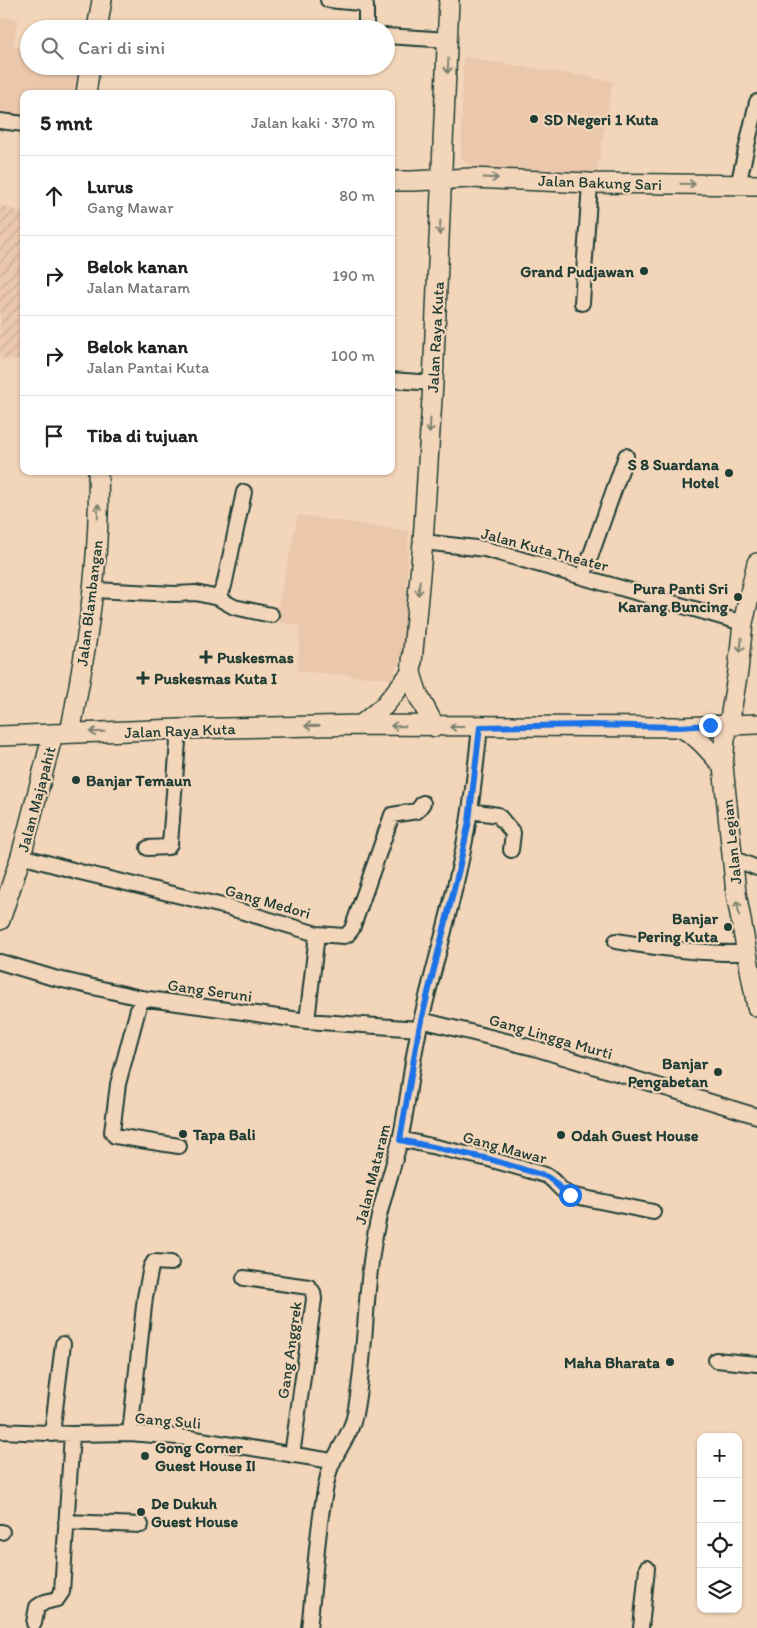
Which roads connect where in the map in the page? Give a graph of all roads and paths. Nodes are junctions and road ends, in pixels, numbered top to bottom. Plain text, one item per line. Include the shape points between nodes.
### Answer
1 (102, 0) edge
2 (328, 0) edge
3 (449, 0) edge
4 (99, 20) edge
5 (366, 20) edge
6 (395, 37) edge
7 (449, 40) junction
8 (89, 75) edge
9 (87, 90) edge
10 (757, 102) edge
11 (0, 121) edge
12 (20, 124) edge
13 (442, 180) junction
14 (395, 181) edge
15 (590, 183) junction
16 (738, 185) junction
17 (757, 185) edge
18 (582, 303) dead end
19 (395, 380) edge
20 (433, 383) junction
21 (626, 456) dead end
22 (98, 475) edge
23 (244, 492) dead end
24 (423, 542) junction
25 (757, 563) edge
26 (583, 577) junction
27 (94, 590) junction
28 (218, 598) junction
29 (271, 615) dead end
30 (743, 623) junction
31 (411, 673) junction
32 (729, 724) junction
33 (757, 724) edge
34 (361, 725) junction
35 (435, 727) junction
36 (480, 727) junction
37 (679, 727) junction
38 (179, 729) junction
39 (61, 734) junction
40 (0, 736) edge
41 (722, 766) junction
42 (423, 803) dead end
43 (470, 811) junction
44 (148, 848) dead end
45 (511, 850) dead end
46 (21, 856) junction
47 (732, 858) junction
48 (757, 868) edge
49 (0, 920) edge
50 (317, 934) junction
51 (616, 941) dead end
52 (746, 952) junction
53 (0, 962) edge
54 (141, 998) junction
55 (757, 1008) edge
56 (307, 1021) junction
57 (420, 1024) junction
58 (757, 1116) edge
59 (400, 1140) junction
60 (179, 1146) dead end
61 (653, 1212) dead end
62 (171, 1263) dead end
63 (244, 1278) dead end
64 (63, 1344) dead end
65 (716, 1360) dead end
66 (757, 1364) edge
67 (0, 1431) edge
68 (130, 1433) junction
69 (52, 1434) junction
70 (72, 1434) junction
71 (292, 1455) junction
72 (332, 1461) junction
73 (66, 1522) junction
74 (141, 1525) dead end
75 (647, 1568) dead end
76 (34, 1623) dead end
77 (309, 1628) edge
78 (642, 1628) edge

1 - 4 main road
2 - 5 street via 364,4
3 - 7 main road, Jalan Raya Kuta
6 - 7 street
7 -> 13 main road, Jalan Raya Kuta
8 - 9 main road
10 - 16 street
11 - 12 street
13 - 14 main road, Jalan Bakung Sari
13 -> 15 main road, Jalan Bakung Sari via 471,178
13 -> 20 main road, Jalan Raya Kuta
15 -> 16 main road, Jalan Bakung Sari
15 - 18 street
16 - 17 main road, Jalan Bakung Sari
19 - 20 street
20 -> 24 main road, Jalan Raya Kuta
21 - 26 street
27 -> 22 main road, Jalan Blambangan
23 - 28 street via 224,586
24 - 26 street, Jalan Kuta Theater via 485,549
24 -> 31 main road, Jalan Raya Kuta
25 - 30 main road, Jalan Legian
26 - 30 street, Jalan Kuta Theater
27 - 28 street via 196,593
27 - 39 main road, Jalan Blambangan
28 - 29 street via 234,607
30 -> 32 main road, Jalan Legian
31 - 34 main road via 384,706
31 - 35 main road, Jalan Raya Kuta via 418,695
32 - 33 main road
32 - 37 main road
32 - 41 main road, Jalan Legian
35 -> 34 main road, Jalan Raya Kuta
34 -> 38 main road, Jalan Raya Kuta
36 -> 35 main road
36 - 37 main road
36 - 43 street, Jalan Mataram
37 - 41 main road via 692,733
38 -> 39 main road, Jalan Raya Kuta
38 - 44 street via 170,844 163,848
39 - 40 main road, Jalan Raya Kuta
39 - 46 main road, Jalan Majapahit
41 - 47 main road, Jalan Legian
42 - 50 street, Gang Medori via 417,811 392,815 350,933 344,936
43 - 45 street via 498,815 513,834
43 - 57 street, Jalan Mataram via 459,869
46 - 49 main road, Jalan Majapahit
46 - 50 street, Gang Medori via 227,907
47 - 48 street
52 -> 47 main road, Jalan Legian
50 - 56 street
51 - 52 street via 703,952
52 - 55 main road, Jalan Legian
53 - 54 street, Gang Seruni
54 - 56 street, Gang Seruni
54 - 60 street via 118,1084 112,1132 116,1136
56 - 57 street, Gang Seruni
57 - 58 street, Gang Lingga Murti via 534,1048
57 - 59 street, Jalan Mataram
59 - 61 street, Gang Mawar via 489,1159 545,1176 570,1195
59 - 72 street, Jalan Mataram via 372,1251 355,1416 350,1432
62 - 68 street via 157,1261 151,1267
63 - 71 street, Gang Anggrek via 309,1287 314,1292
64 - 69 street
65 - 66 street
67 - 69 street, Gang Suli
68 - 70 street, Gang Suli
68 - 71 street, Gang Suli via 189,1438
69 - 70 street, Gang Suli
70 - 73 street
71 - 72 street, Gang Suli
72 - 77 street, Jalan Mataram via 319,1530
73 - 74 street
73 - 76 street via 62,1592 57,1599 37,1607
75 - 78 street

